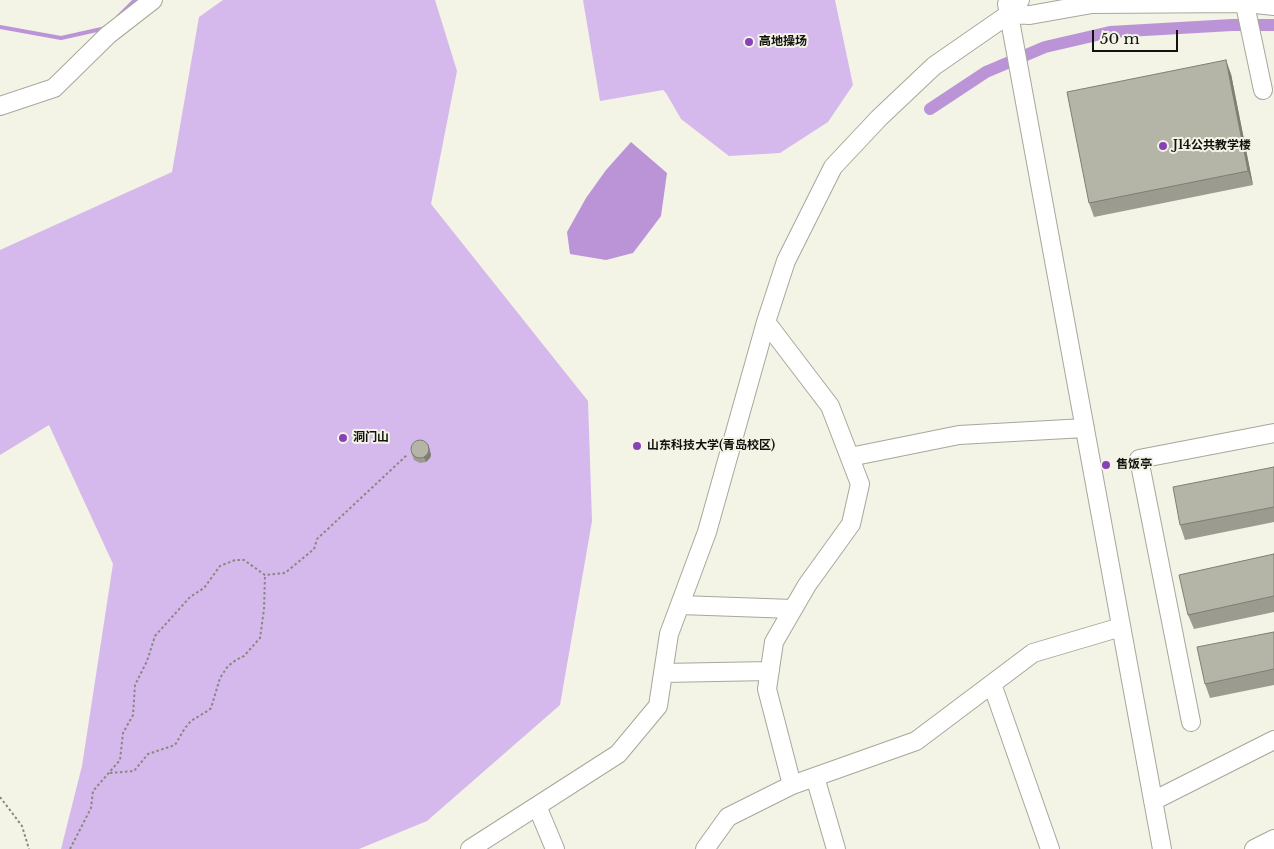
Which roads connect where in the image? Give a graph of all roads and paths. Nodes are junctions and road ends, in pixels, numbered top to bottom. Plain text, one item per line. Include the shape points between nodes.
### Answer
1 (153, 0) edge
2 (1020, 0) edge
3 (1092, 2) edge
4 (1274, 6) edge
5 (1007, 7) edge
6 (1246, 7) edge
7 (1262, 90) dead end
8 (0, 106) edge
9 (766, 322) junction
10 (1085, 428) junction
11 (1274, 433) edge
12 (407, 455) dead end
13 (850, 457) junction
14 (266, 575) junction
15 (680, 605) junction
16 (793, 609) junction
17 (1121, 628) junction
18 (770, 672) junction
19 (663, 673) junction
20 (992, 684) junction
21 (1191, 722) dead end
22 (1274, 740) edge
23 (110, 773) junction
24 (815, 777) junction
25 (792, 785) junction
26 (0, 797) edge
27 (1153, 800) junction
28 (537, 806) junction
29 (1274, 839) edge
30 (29, 849) edge
31 (70, 849) edge
32 (470, 849) edge
33 (555, 849) edge
34 (705, 849) edge
35 (836, 849) edge
36 (1050, 849) edge
37 (1162, 849) edge
38 (1254, 849) edge

1 - 8 street via 108,36 54,88
2 - 5 street
3 - 5 street via 1030,15
3 - 6 street
4 - 6 street
5 - 9 street via 934,66 833,167 786,261
5 - 10 street
6 - 7 street
9 - 13 street via 830,406
9 - 15 street via 707,532
10 - 13 street via 959,435
10 - 17 street
11 - 21 street via 1139,459
12 - 14 path via 317,539 314,550 286,573
13 - 16 street via 860,484 851,524
14 - 23 path via 260,638 244,656 228,666 220,678 211,708 191,721 175,745 148,754 134,771
14 - 23 path via 244,560 220,566 204,588 190,597 155,636 135,685 133,716 123,734 120,760
15 - 16 street
15 - 19 street via 669,634
16 - 18 street via 774,642
17 - 20 street via 1033,653
17 - 27 street
18 - 19 street
18 - 25 street via 767,689
19 - 28 street via 658,706 618,754
20 - 24 street via 916,741
20 - 36 street
22 - 27 street
23 - 31 path via 93,791 91,808
24 - 25 street
24 - 35 street
25 - 34 street via 728,817
26 - 30 path via 22,826
27 - 37 street
28 - 32 street
28 - 33 street
29 - 38 street

